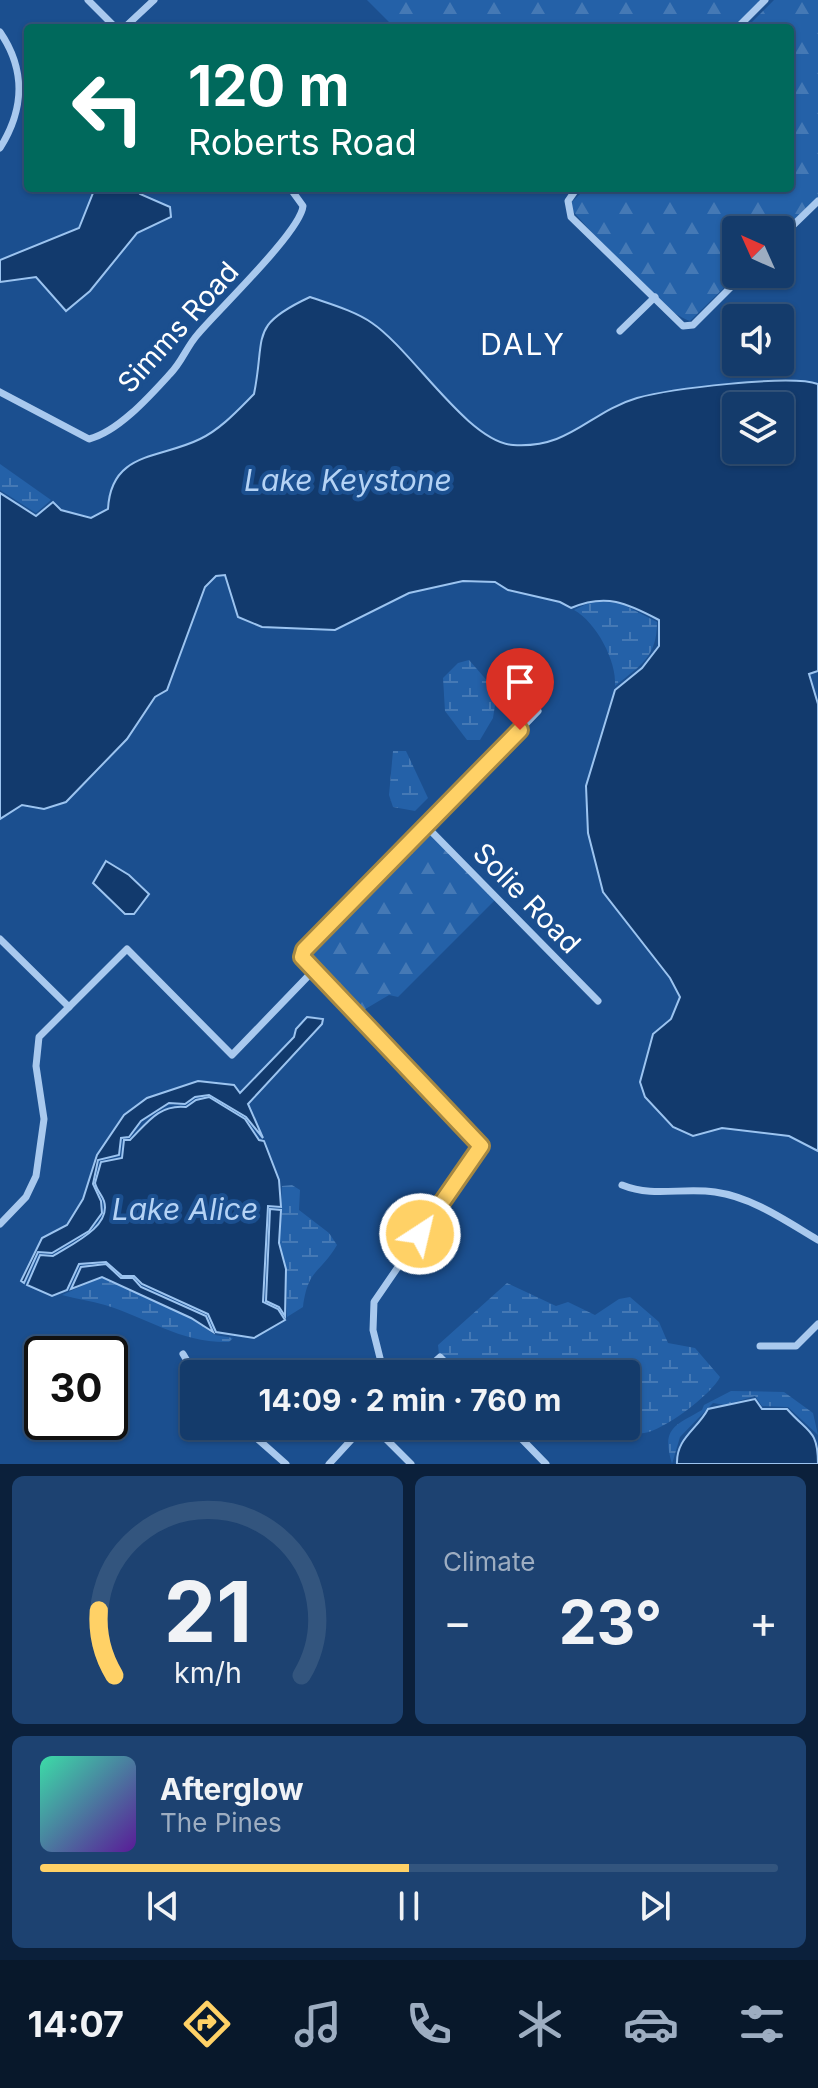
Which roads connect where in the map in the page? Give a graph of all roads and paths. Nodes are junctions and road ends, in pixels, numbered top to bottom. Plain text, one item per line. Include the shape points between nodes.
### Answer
1 (88, 0) edge
2 (154, 0) edge
3 (765, 0) edge
4 (112, 24) edge
5 (128, 24) edge
6 (741, 24) edge
7 (0, 32) edge
8 (0, 148) edge
9 (293, 192) edge
10 (573, 192) edge
11 (818, 201) edge
12 (794, 224) edge
13 (729, 288) edge
14 (655, 297) junction
15 (620, 331) dead end
16 (0, 392) edge
17 (538, 711) dead end
18 (425, 825) junction
19 (0, 939) edge
20 (313, 971) junction
21 (598, 1001) dead end
22 (69, 1007) junction
23 (622, 1185) dead end
24 (0, 1224) edge
25 (818, 1240) edge
26 (818, 1324) edge
27 (760, 1346) dead end
28 (183, 1354) dead end
29 (187, 1360) edge
30 (380, 1360) edge
31 (259, 1440) edge
32 (351, 1440) edge
33 (387, 1440) edge
34 (523, 1440) edge
35 (286, 1464) edge
36 (329, 1464) edge
37 (411, 1464) edge
38 (546, 1464) edge

1 - 4 street
2 - 5 street
3 - 6 street
7 - 8 street via 17,65 20,85 11,129
9 - 16 street, Simms Road via 303,206 300,219 195,337 170,375 108,431 89,439
10 - 14 street via 571,217
11 - 12 street
13 - 14 street via 688,328
14 - 15 street
17 - 18 street
18 - 20 street via 304,950 304,962
18 - 21 street, Solie Road
19 - 22 street
20 - 22 street via 232,1055 127,949
20 - 30 street via 481,1146 374,1302 373,1330
22 - 24 street via 39,1037 36,1051 44,1119 36,1176 26,1197
23 - 25 street via 642,1193 714,1192 740,1198
26 - 27 street via 796,1346
28 - 29 street
31 - 35 street
32 - 36 street
33 - 37 street
34 - 38 street

